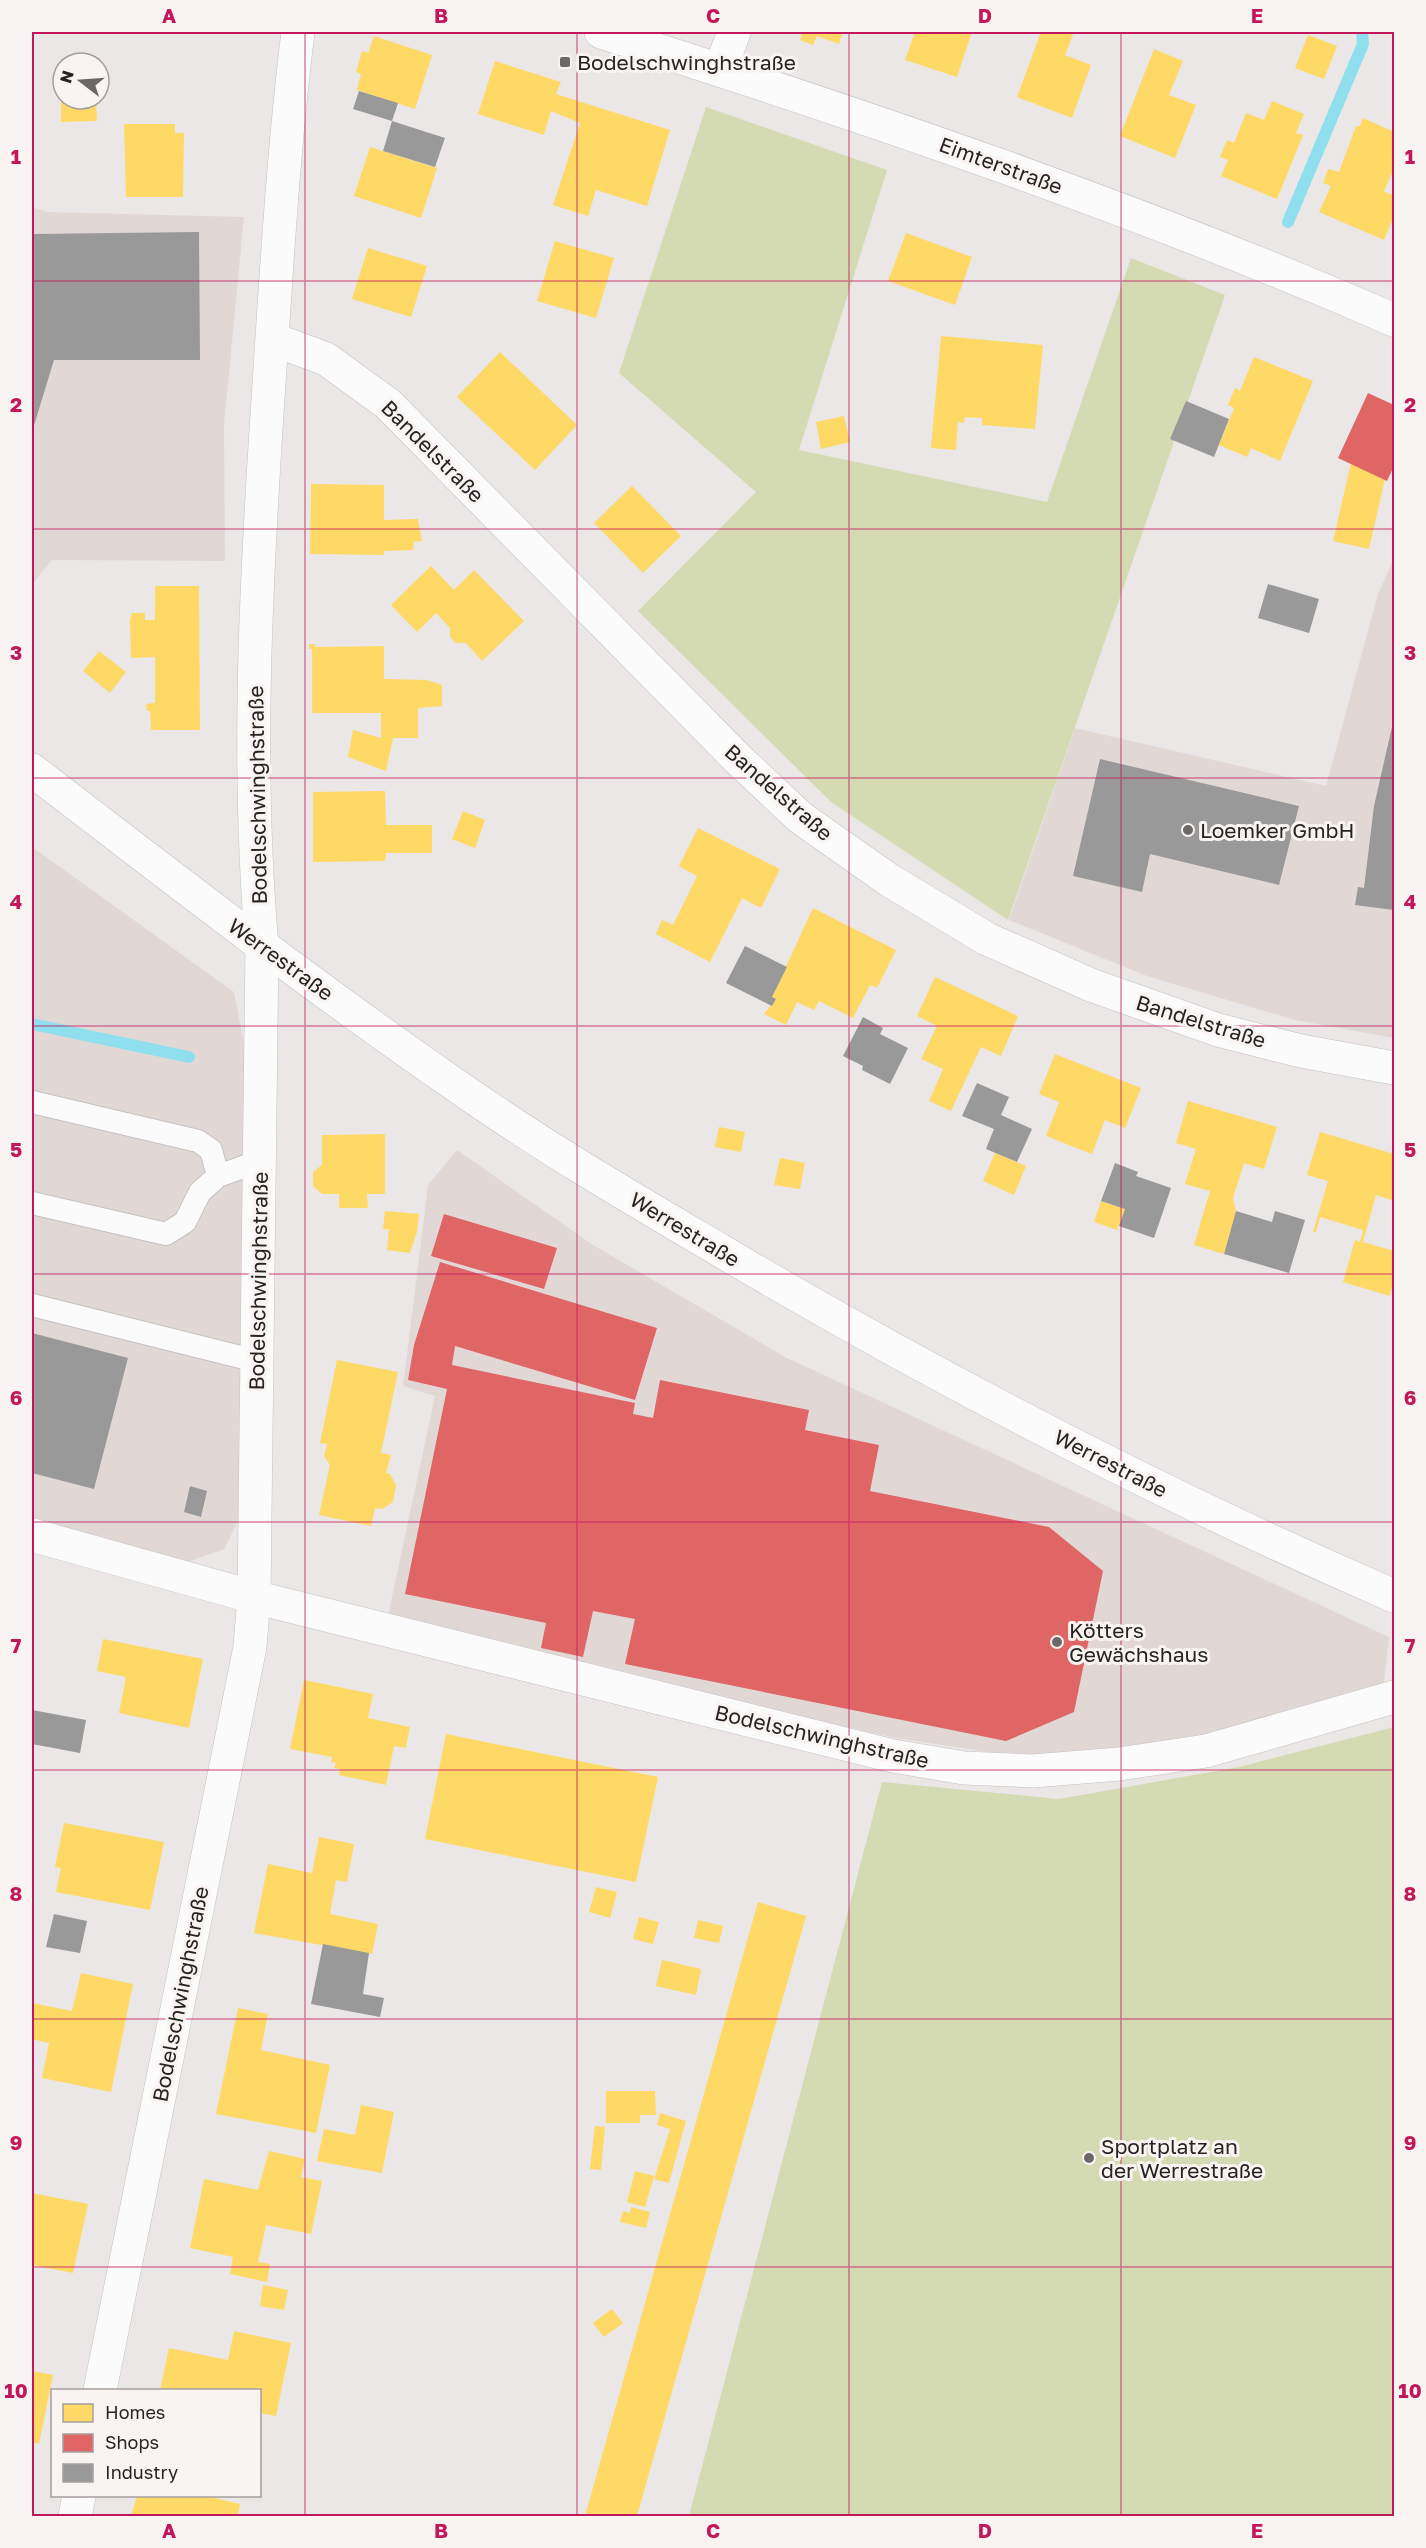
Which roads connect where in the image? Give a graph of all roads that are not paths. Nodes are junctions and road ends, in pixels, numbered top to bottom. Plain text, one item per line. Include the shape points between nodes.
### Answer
1 (297, 32) edge
2 (601, 32) edge
3 (735, 32) edge
4 (720, 70) junction
5 (1395, 320) edge
6 (272, 339) junction
7 (32, 770) edge
8 (262, 946) junction
9 (1395, 1068) edge
10 (32, 1102) edge
11 (260, 1161) junction
12 (218, 1176) junction
13 (32, 1203) edge
14 (32, 1305) edge
15 (257, 1361) junction
16 (32, 1536) edge
17 (1395, 1596) edge
18 (254, 1597) junction
19 (1395, 1697) edge
20 (100, 2389) edge
21 (80, 2497) edge
22 (75, 2517) edge

1 - 6 street, Bodelschwinghstraße
2 - 4 street, Eimterstraße
3 - 4 street
4 - 5 street, Eimterstraße via 921,136 1165,225
6 - 8 street, Bodelschwinghstraße via 255,595 254,857
6 - 9 street, Bandelstraße via 326,359 388,405 740,761 801,818 889,880 987,939 1091,985 1218,1030 1301,1051
7 - 8 street, Werrestraße
8 - 11 street, Bodelschwinghstraße
8 - 17 street, Werrestraße via 459,1088 630,1197 775,1282 939,1376 1145,1481
10 - 12 lane via 198,1141 211,1150
11 - 12 lane
11 - 15 street, Bodelschwinghstraße
12 - 13 lane via 200,1192 185,1222 166,1234
14 - 15 lane
15 - 18 street, Bodelschwinghstraße
16 - 18 street, Bodelschwinghstraße
18 - 19 street, Bodelschwinghstraße via 893,1756 964,1768 1033,1771 1206,1751
18 - 20 street, Bodelschwinghstraße via 250,1647
21 - 22 street

